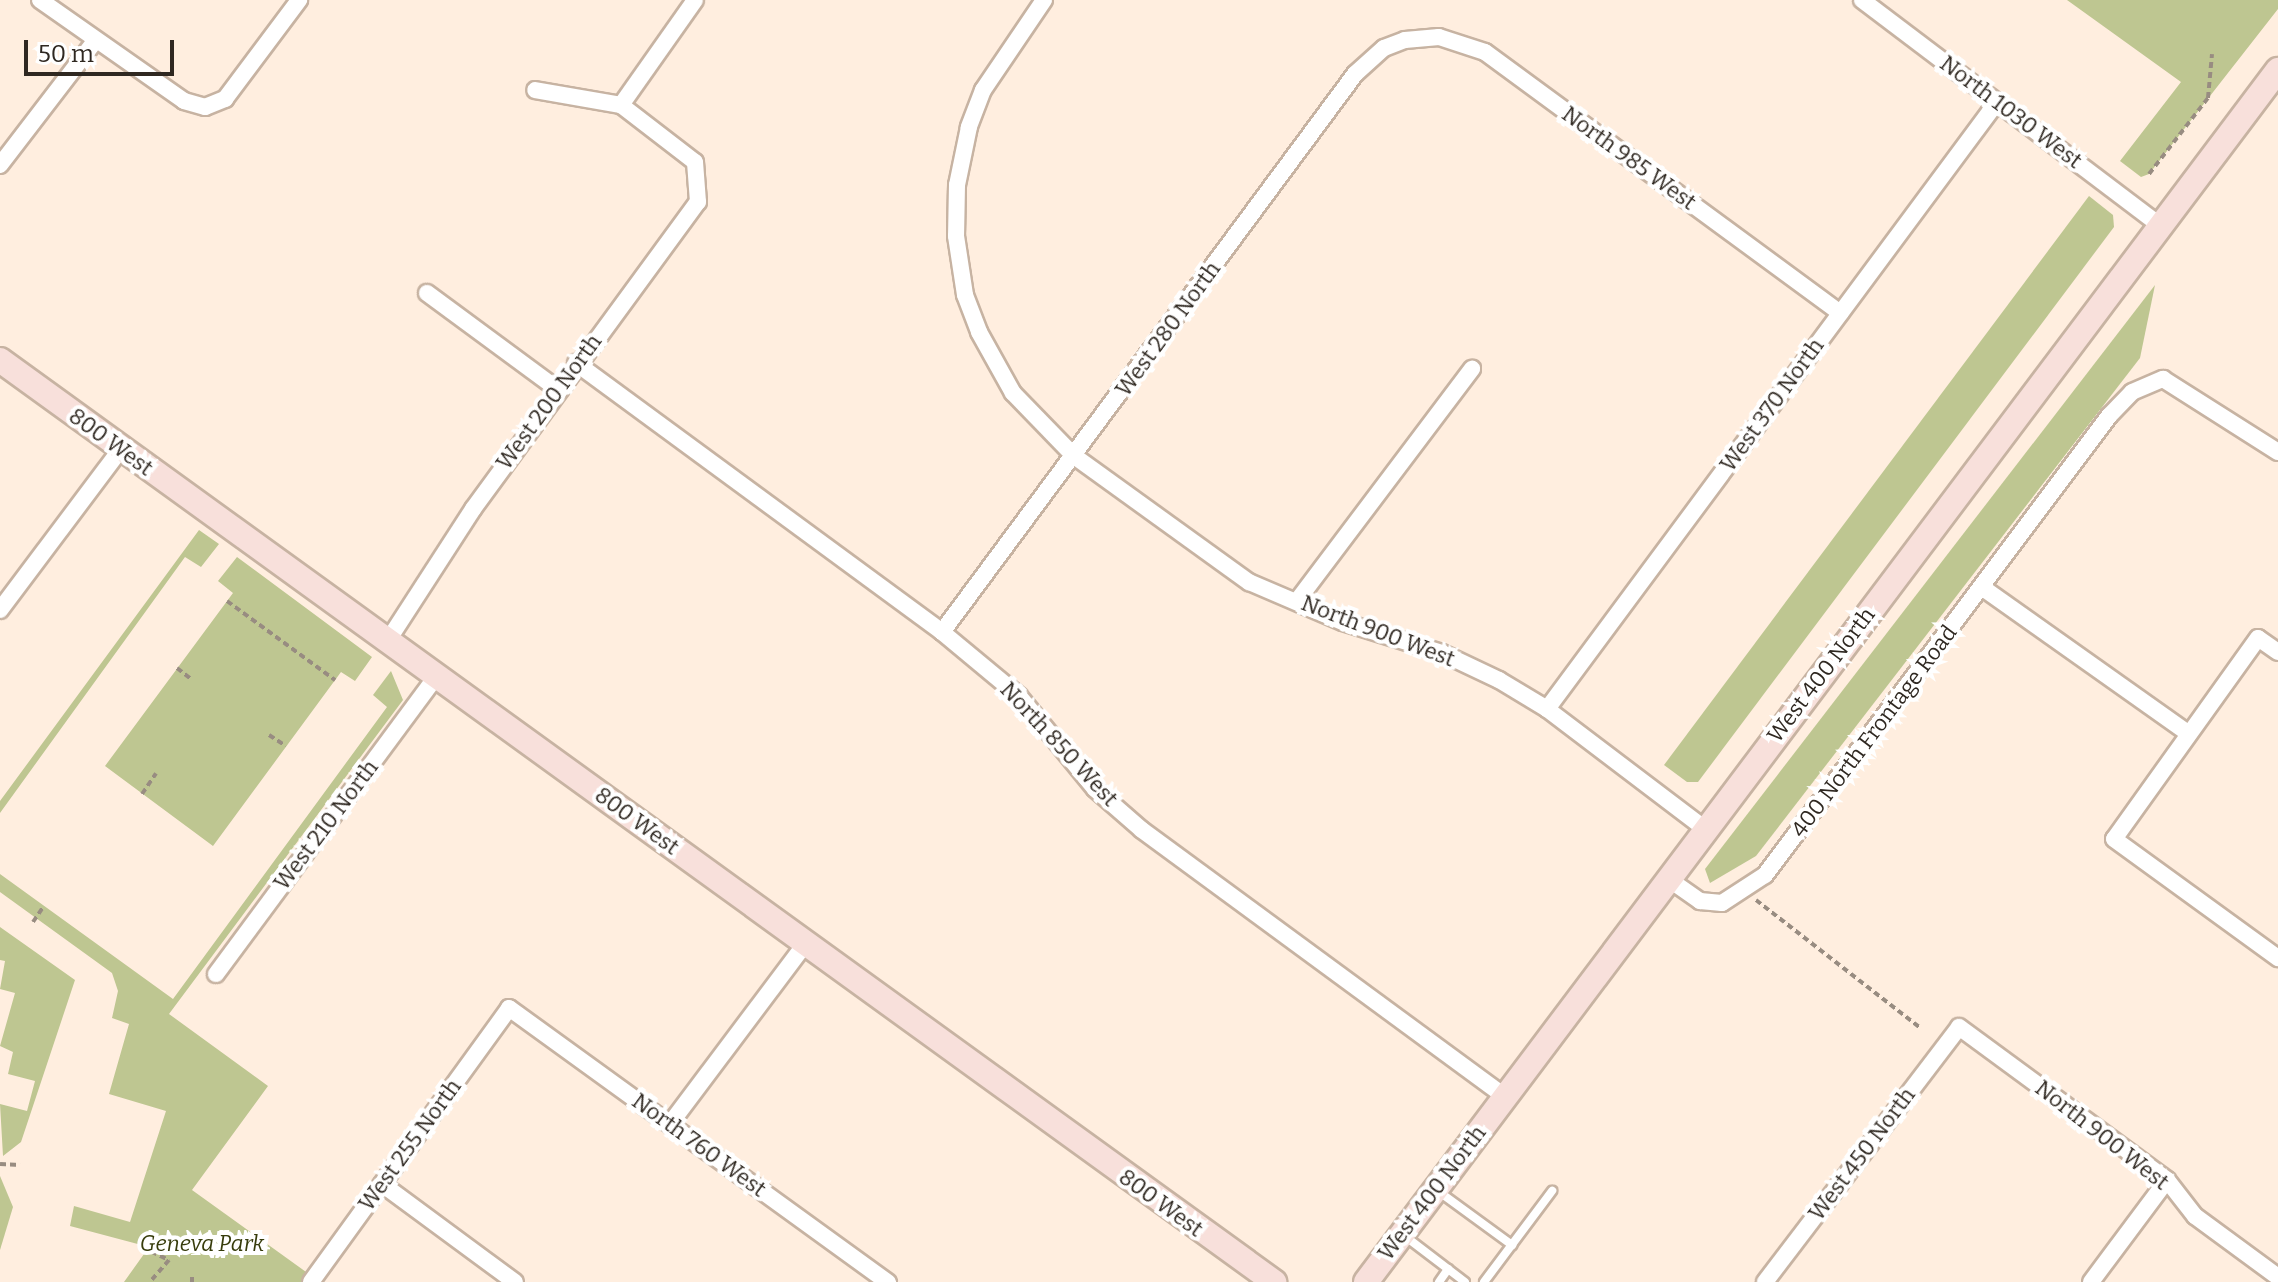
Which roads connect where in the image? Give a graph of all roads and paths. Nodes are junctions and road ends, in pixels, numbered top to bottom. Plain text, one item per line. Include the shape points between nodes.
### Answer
1 (40, 0) edge
2 (299, 0) edge
3 (695, 0) edge
4 (1044, 0) edge
5 (1862, 0) edge
6 (1405, 40) joint
7 (95, 41) junction
8 (2212, 54) dead end
9 (2277, 72) edge
10 (535, 90) dead end
11 (1997, 102) junction
12 (621, 105) junction
13 (0, 165) edge
14 (2149, 174) dead end
15 (2160, 225) junction
16 (427, 293) dead end
17 (1840, 313) junction
18 (0, 360) edge
19 (576, 363) junction
20 (1472, 369) dead end
21 (557, 389) junction
22 (120, 450) junction
23 (2278, 452) edge
24 (1074, 456) junction
25 (1983, 588) junction
26 (227, 601) dead end
27 (1297, 601) junction
28 (0, 610) edge
29 (942, 632) junction
30 (387, 642) junction
31 (2278, 652) edge
32 (177, 668) dead end
33 (436, 677) junction
34 (191, 679) dead end
35 (335, 680) dead end
36 (1547, 709) junction
37 (2189, 734) junction
38 (269, 735) dead end
39 (286, 746) dead end
40 (156, 773) dead end
41 (142, 794) dead end
42 (1705, 829) junction
43 (1670, 880) junction
44 (1755, 898) dead end
45 (43, 907) dead end
46 (33, 922) dead end
47 (806, 943) junction
48 (2278, 958) edge
49 (216, 974) dead end
50 (509, 1008) joint
51 (1919, 1027) dead end
52 (1959, 1027) joint
53 (1504, 1096) junction
54 (670, 1124) junction
55 (0, 1164) edge
56 (20, 1165) dead end
57 (2167, 1180) junction
58 (382, 1184) junction
59 (1435, 1189) junction
60 (1552, 1191) dead end
61 (1402, 1234) junction
62 (1512, 1245) junction
63 (142, 1247) dead end
64 (1448, 1269) junction
65 (2278, 1277) edge
66 (150, 1282) edge
67 (311, 1282) edge
68 (515, 1282) edge
69 (888, 1282) edge
70 (1274, 1282) edge
71 (1366, 1282) edge
72 (1439, 1282) edge
73 (1465, 1282) edge
74 (1484, 1282) edge
75 (1765, 1282) edge
76 (2091, 1282) edge

1 - 7 street
2 - 7 street via 225,99 205,107 184,101
3 - 12 street
4 - 24 street, North 900 West via 1003,55 969,127 957,185 960,270 979,332 997,368 1039,424
5 - 11 street, North 1030 West
6 - 17 street, North 985 West via 1439,37 1485,52
6 - 24 street, West 280 North via 1384,48 1355,74
7 - 13 street
8 - 14 path via 2208,98
9 - 15 street, West 400 North
10 - 12 street
11 - 15 street, North 1030 West
11 - 17 street, West 370 North
12 - 19 street, West 200 North via 695,162 698,202
15 - 42 street, West 400 North
16 - 21 street
17 - 36 street, West 370 North
18 - 22 street, 800 West
19 - 21 street, West 200 North
19 - 29 street, North 850 West
20 - 27 street
21 - 30 street, West 200 North
22 - 28 street
22 - 30 street, 800 West
23 - 25 street, 400 North Frontage Road via 2163,379 2132,392
24 - 27 street, North 900 West via 1249,582
24 - 29 street, West 280 North
25 - 37 street
25 - 43 street, 400 North Frontage Road via 1765,875 1722,903 1700,901
26 - 35 path
27 - 36 street, North 900 West via 1343,622 1442,653
29 - 53 street, North 850 West via 1019,696 1095,789 1142,830
30 - 33 street, 800 West
31 - 37 street via 2258,638
32 - 34 path
33 - 47 street, 800 West
33 - 49 street, West 210 North
36 - 42 street, North 900 West
37 - 48 street via 2114,839
38 - 39 path
40 - 41 path
42 - 43 street, West 400 North
43 - 53 street, West 400 North
44 - 51 path
45 - 46 path
47 - 54 street
47 - 70 street, 800 West
50 - 54 street, North 760 West
50 - 58 street, West 255 North
52 - 57 street, North 900 West
52 - 75 street, West 450 North
53 - 59 street, West 400 North
54 - 69 street, North 760 West
55 - 56 path
57 - 65 street, North 900 West via 2195,1216
57 - 76 street
58 - 67 street, West 255 North
58 - 68 street
59 - 61 street, West 400 North
59 - 62 lane
60 - 62 lane
61 - 64 lane
61 - 71 street, West 400 North
62 - 74 lane
63 - 66 path via 169,1260
64 - 72 lane
64 - 73 lane

